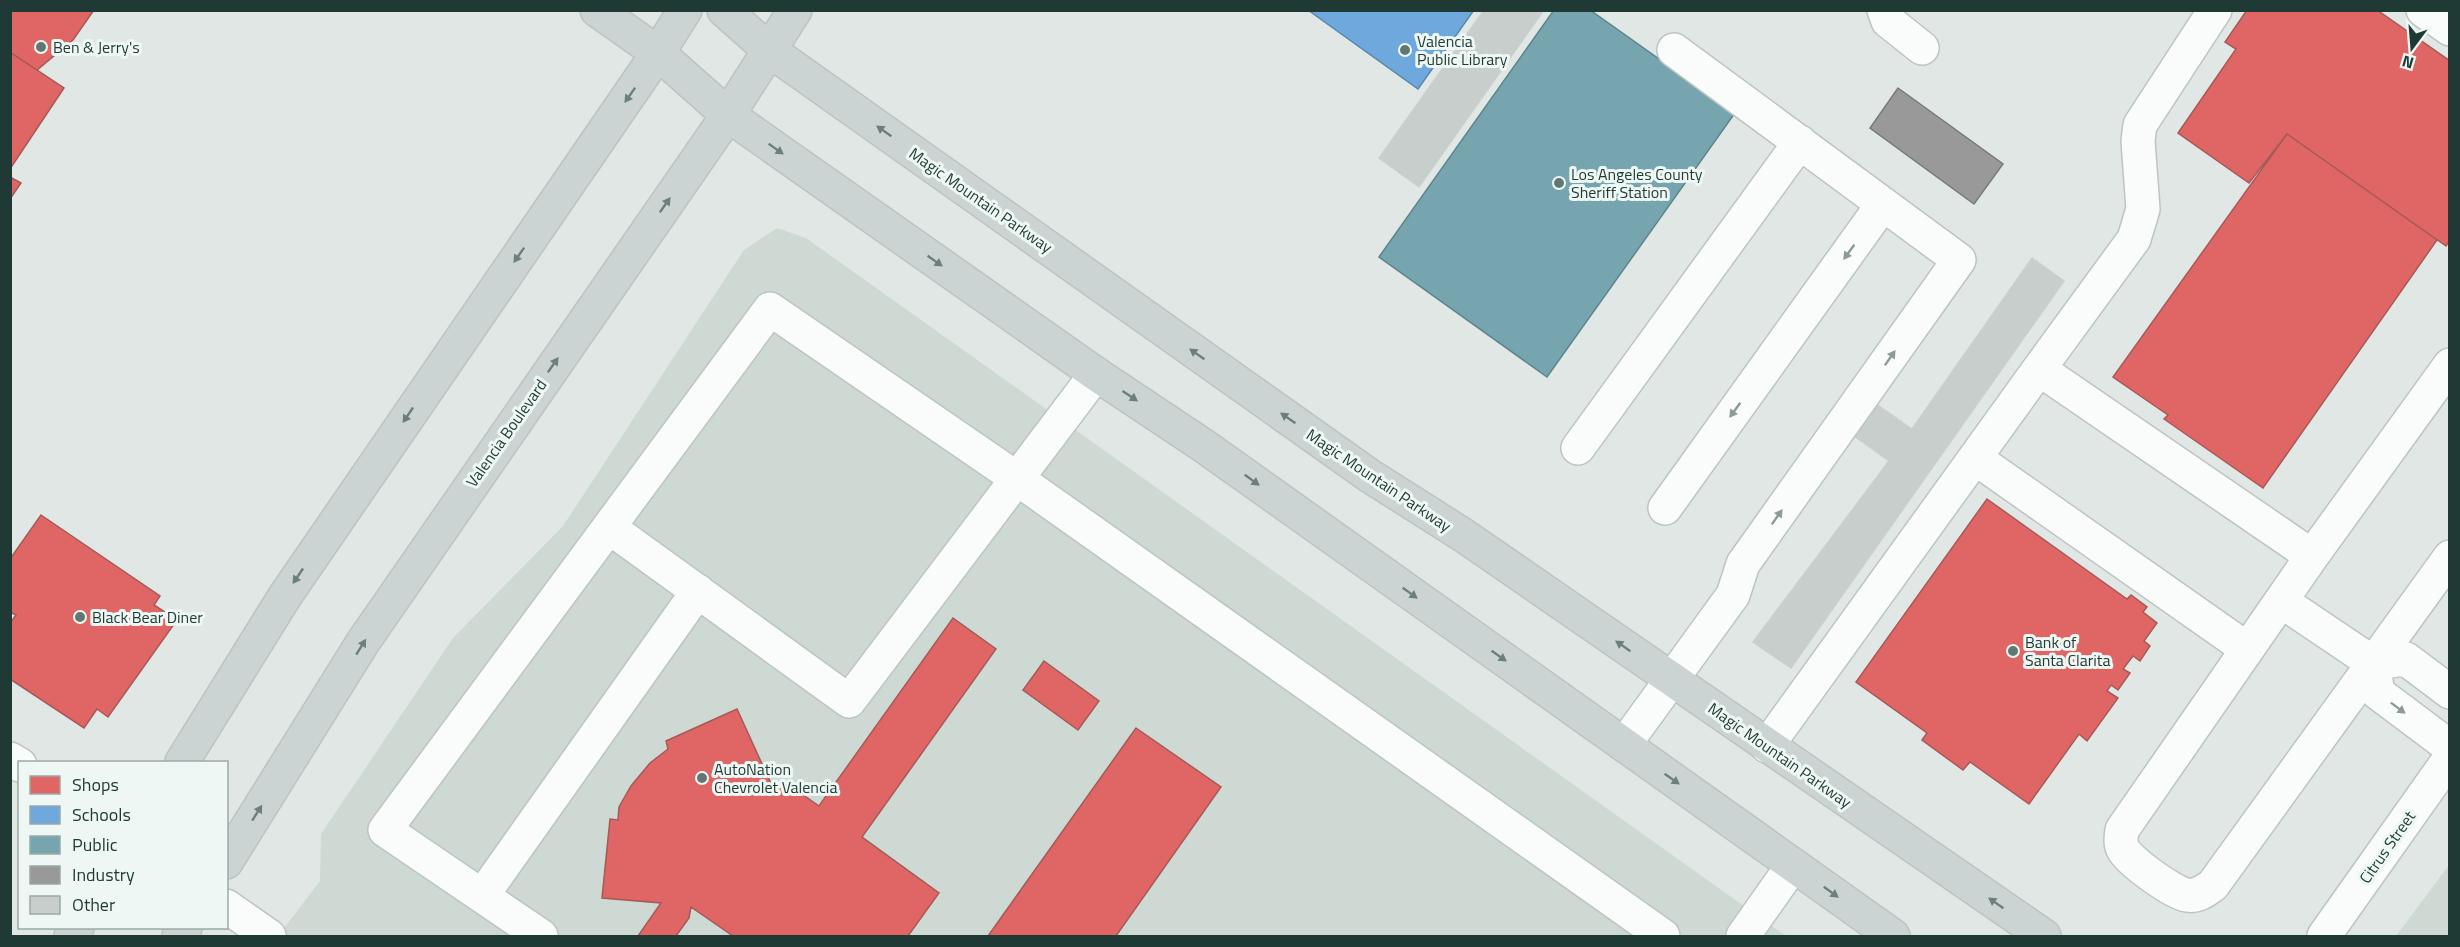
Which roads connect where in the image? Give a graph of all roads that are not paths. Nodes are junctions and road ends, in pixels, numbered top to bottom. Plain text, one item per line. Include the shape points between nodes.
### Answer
1 (597, 10) edge
2 (685, 10) edge
3 (724, 10) edge
4 (795, 10) edge
5 (1884, 10) edge
6 (2215, 10) edge
7 (2423, 10) edge
8 (2450, 29) edge
9 (1922, 48) dead end
10 (768, 50) junction
11 (1674, 50) dead end
12 (658, 53) junction
13 (728, 115) junction
14 (1800, 142) junction
15 (1883, 204) junction
16 (2450, 365) edge
17 (2039, 369) junction
18 (1096, 374) junction
19 (1578, 448) dead end
20 (1974, 458) junction
21 (1019, 480) junction
22 (1665, 508) dead end
23 (610, 528) junction
24 (2312, 556) junction
25 (2450, 557) edge
26 (698, 591) junction
27 (2281, 601) junction
28 (2247, 649) junction
29 (2373, 663) junction
30 (1671, 680) junction
31 (2450, 693) edge
32 (1624, 745) junction
33 (1767, 746) junction
34 (2450, 747) edge
35 (2450, 758) edge
36 (183, 761) edge
37 (228, 859) edge
38 (1793, 865) junction
39 (482, 896) junction
40 (228, 907) edge
41 (269, 936) edge
42 (541, 936) edge
43 (1663, 936) edge
44 (1743, 936) edge
45 (1893, 936) edge
46 (2044, 936) edge
47 (2324, 936) edge

1 - 12 main road
2 - 12 main road
3 - 10 main road, Magic Mountain Parkway
4 - 10 main road, Valencia Boulevard
5 - 9 street via 1888,21
6 - 17 street via 2140,125 2143,209 2134,239
7 - 8 street
10 - 13 main road, Valencia Boulevard
30 -> 10 main road, Magic Mountain Parkway via 1463,535 1370,476
11 - 14 street
12 - 13 main road
12 -> 36 main road via 291,586
13 -> 18 main road
37 -> 13 main road, Valencia Boulevard via 363,642
14 - 15 street
14 - 19 street
15 -> 22 street
30 -> 15 street via 1732,595 1743,564 1959,260
16 - 24 street
17 - 20 street
17 - 24 street
18 - 21 street
18 -> 32 main road via 1204,446
20 - 28 street
20 - 33 street
21 - 23 street via 770,309
21 - 26 street via 849,701
21 - 43 street
23 - 26 street
23 - 39 street via 385,830
24 - 27 street
25 - 29 street
26 - 39 street
27 - 28 street
27 - 29 street
28 - 29 street via 2122,830 2121,846 2128,857 2178,892 2190,896 2213,885
29 - 31 street via 2406,659
29 -> 34 street via 2378,693
30 - 32 street
30 - 33 main road, Magic Mountain Parkway
32 -> 38 main road
46 -> 33 main road, Magic Mountain Parkway
35 - 47 street, Citrus Street
38 - 44 street
38 -> 45 main road
39 - 42 street
40 - 41 street

